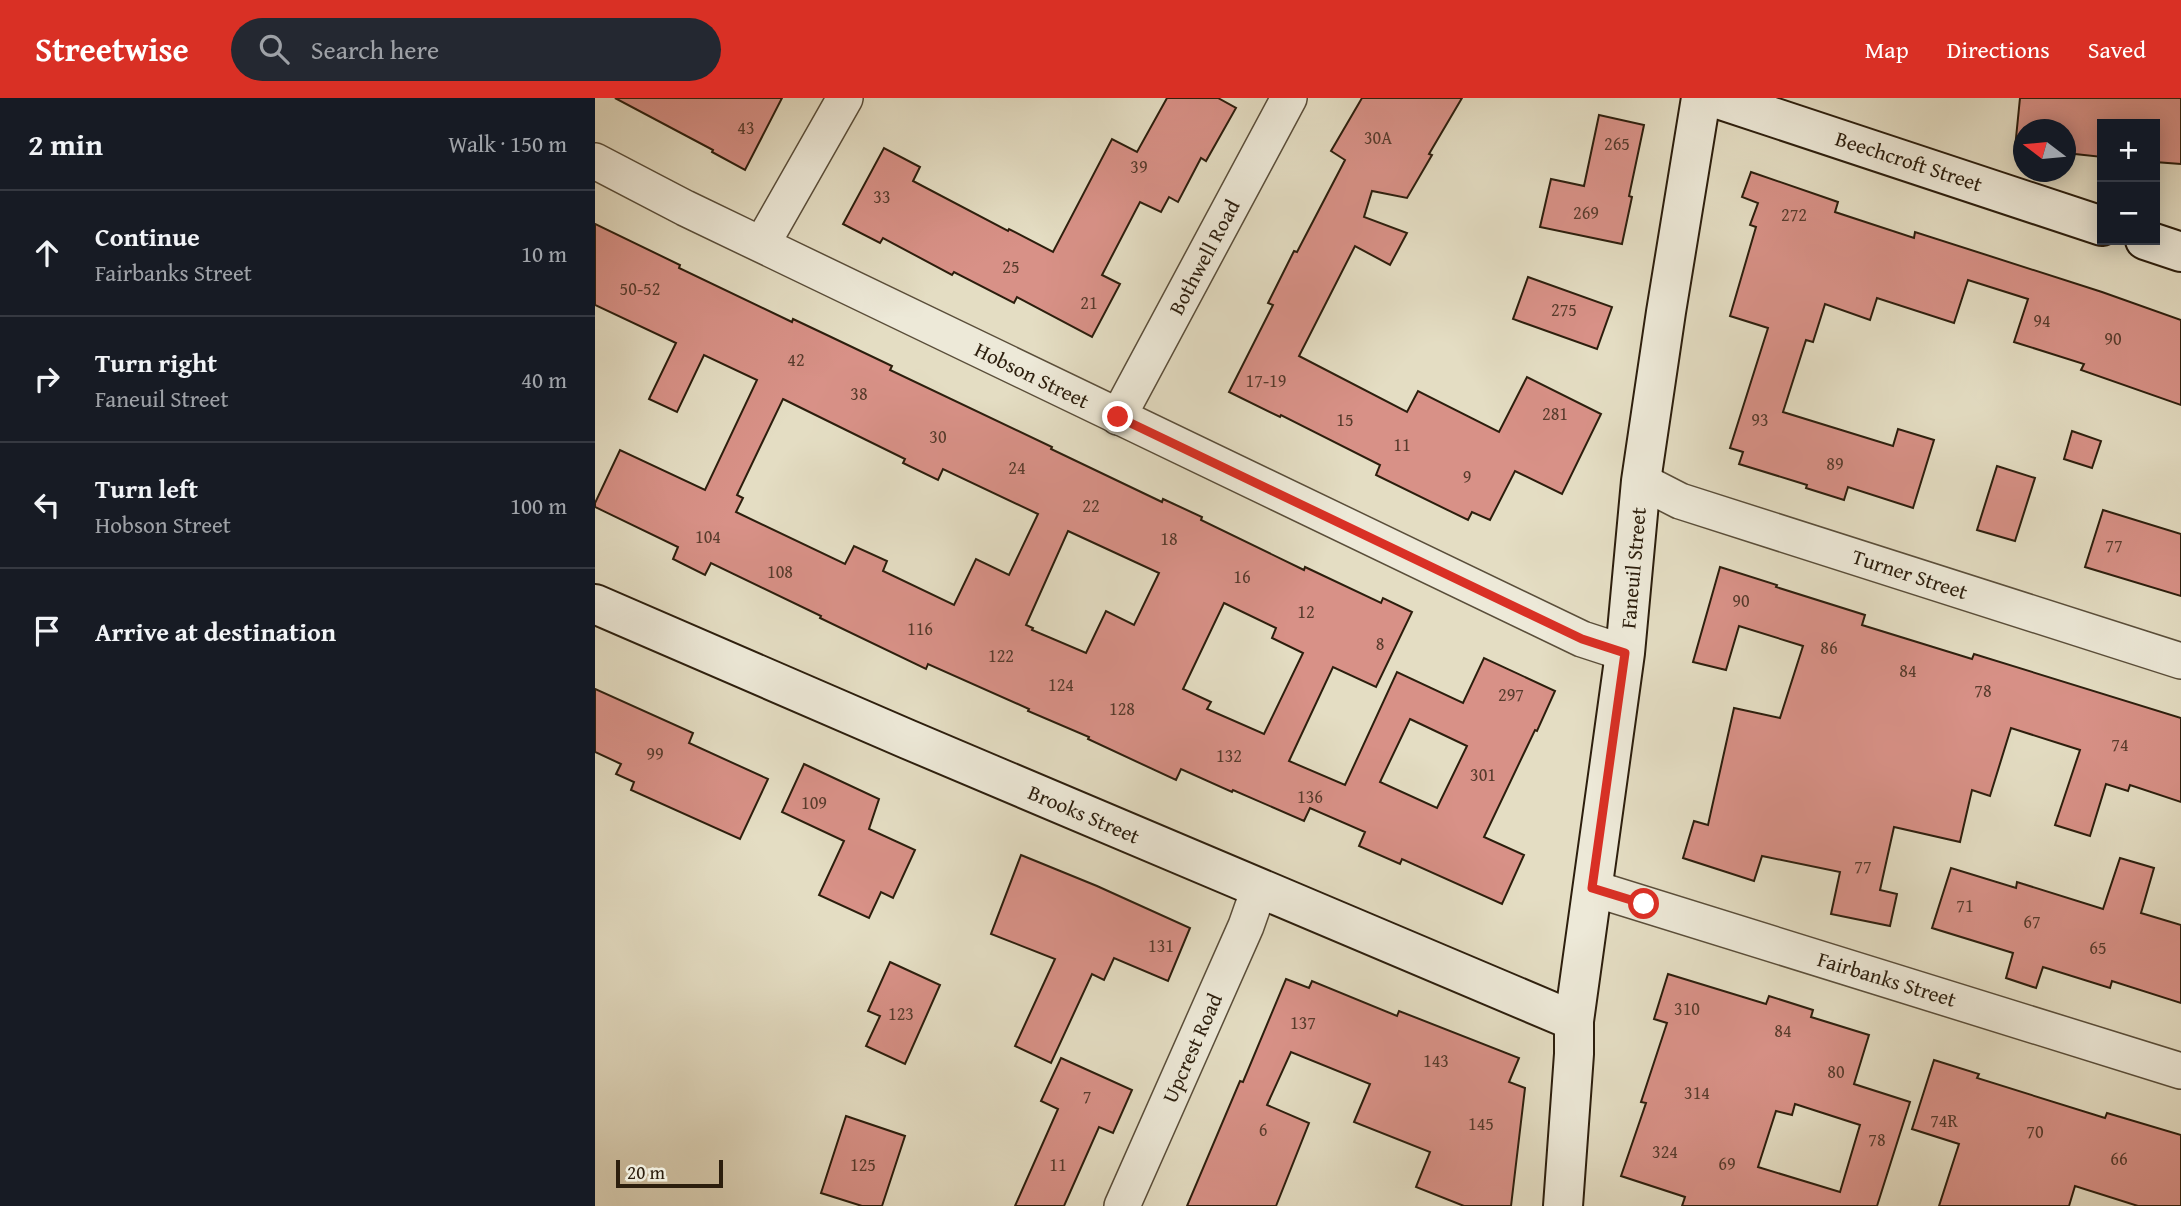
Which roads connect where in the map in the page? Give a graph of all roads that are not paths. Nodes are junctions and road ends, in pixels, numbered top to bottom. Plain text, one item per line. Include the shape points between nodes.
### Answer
1 (845, 98) edge
2 (1289, 98) edge
3 (1701, 98) edge
4 (1715, 98) edge
5 (595, 161) edge
6 (2097, 224) edge
7 (762, 244) junction
8 (2160, 245) edge
9 (2181, 252) edge
10 (1118, 417) junction
11 (1641, 481) junction
12 (595, 604) edge
13 (1625, 653) junction
14 (2181, 661) edge
15 (1592, 888) junction
16 (1259, 889) junction
17 (1574, 1021) junction
18 (2181, 1071) edge
19 (1122, 1206) edge
20 (1563, 1206) edge

1 - 7 street
2 - 10 street, Bothwell Road
3 - 11 street, Faneuil Street
4 - 6 street, Beechcroft Street
5 - 7 street, Hobson Street
7 - 10 street, Hobson Street
8 - 9 street
10 - 13 street, Hobson Street via 1582,639
11 - 13 street, Faneuil Street
11 - 14 street, Turner Street via 1679,501
12 - 16 street, Brooks Street
13 - 15 street, Faneuil Street
15 - 17 street, Faneuil Street
15 - 18 street, Fairbanks Street
16 - 17 street, Brooks Street
16 - 19 street, Upcrest Road
17 - 20 street, Faneuil Street

